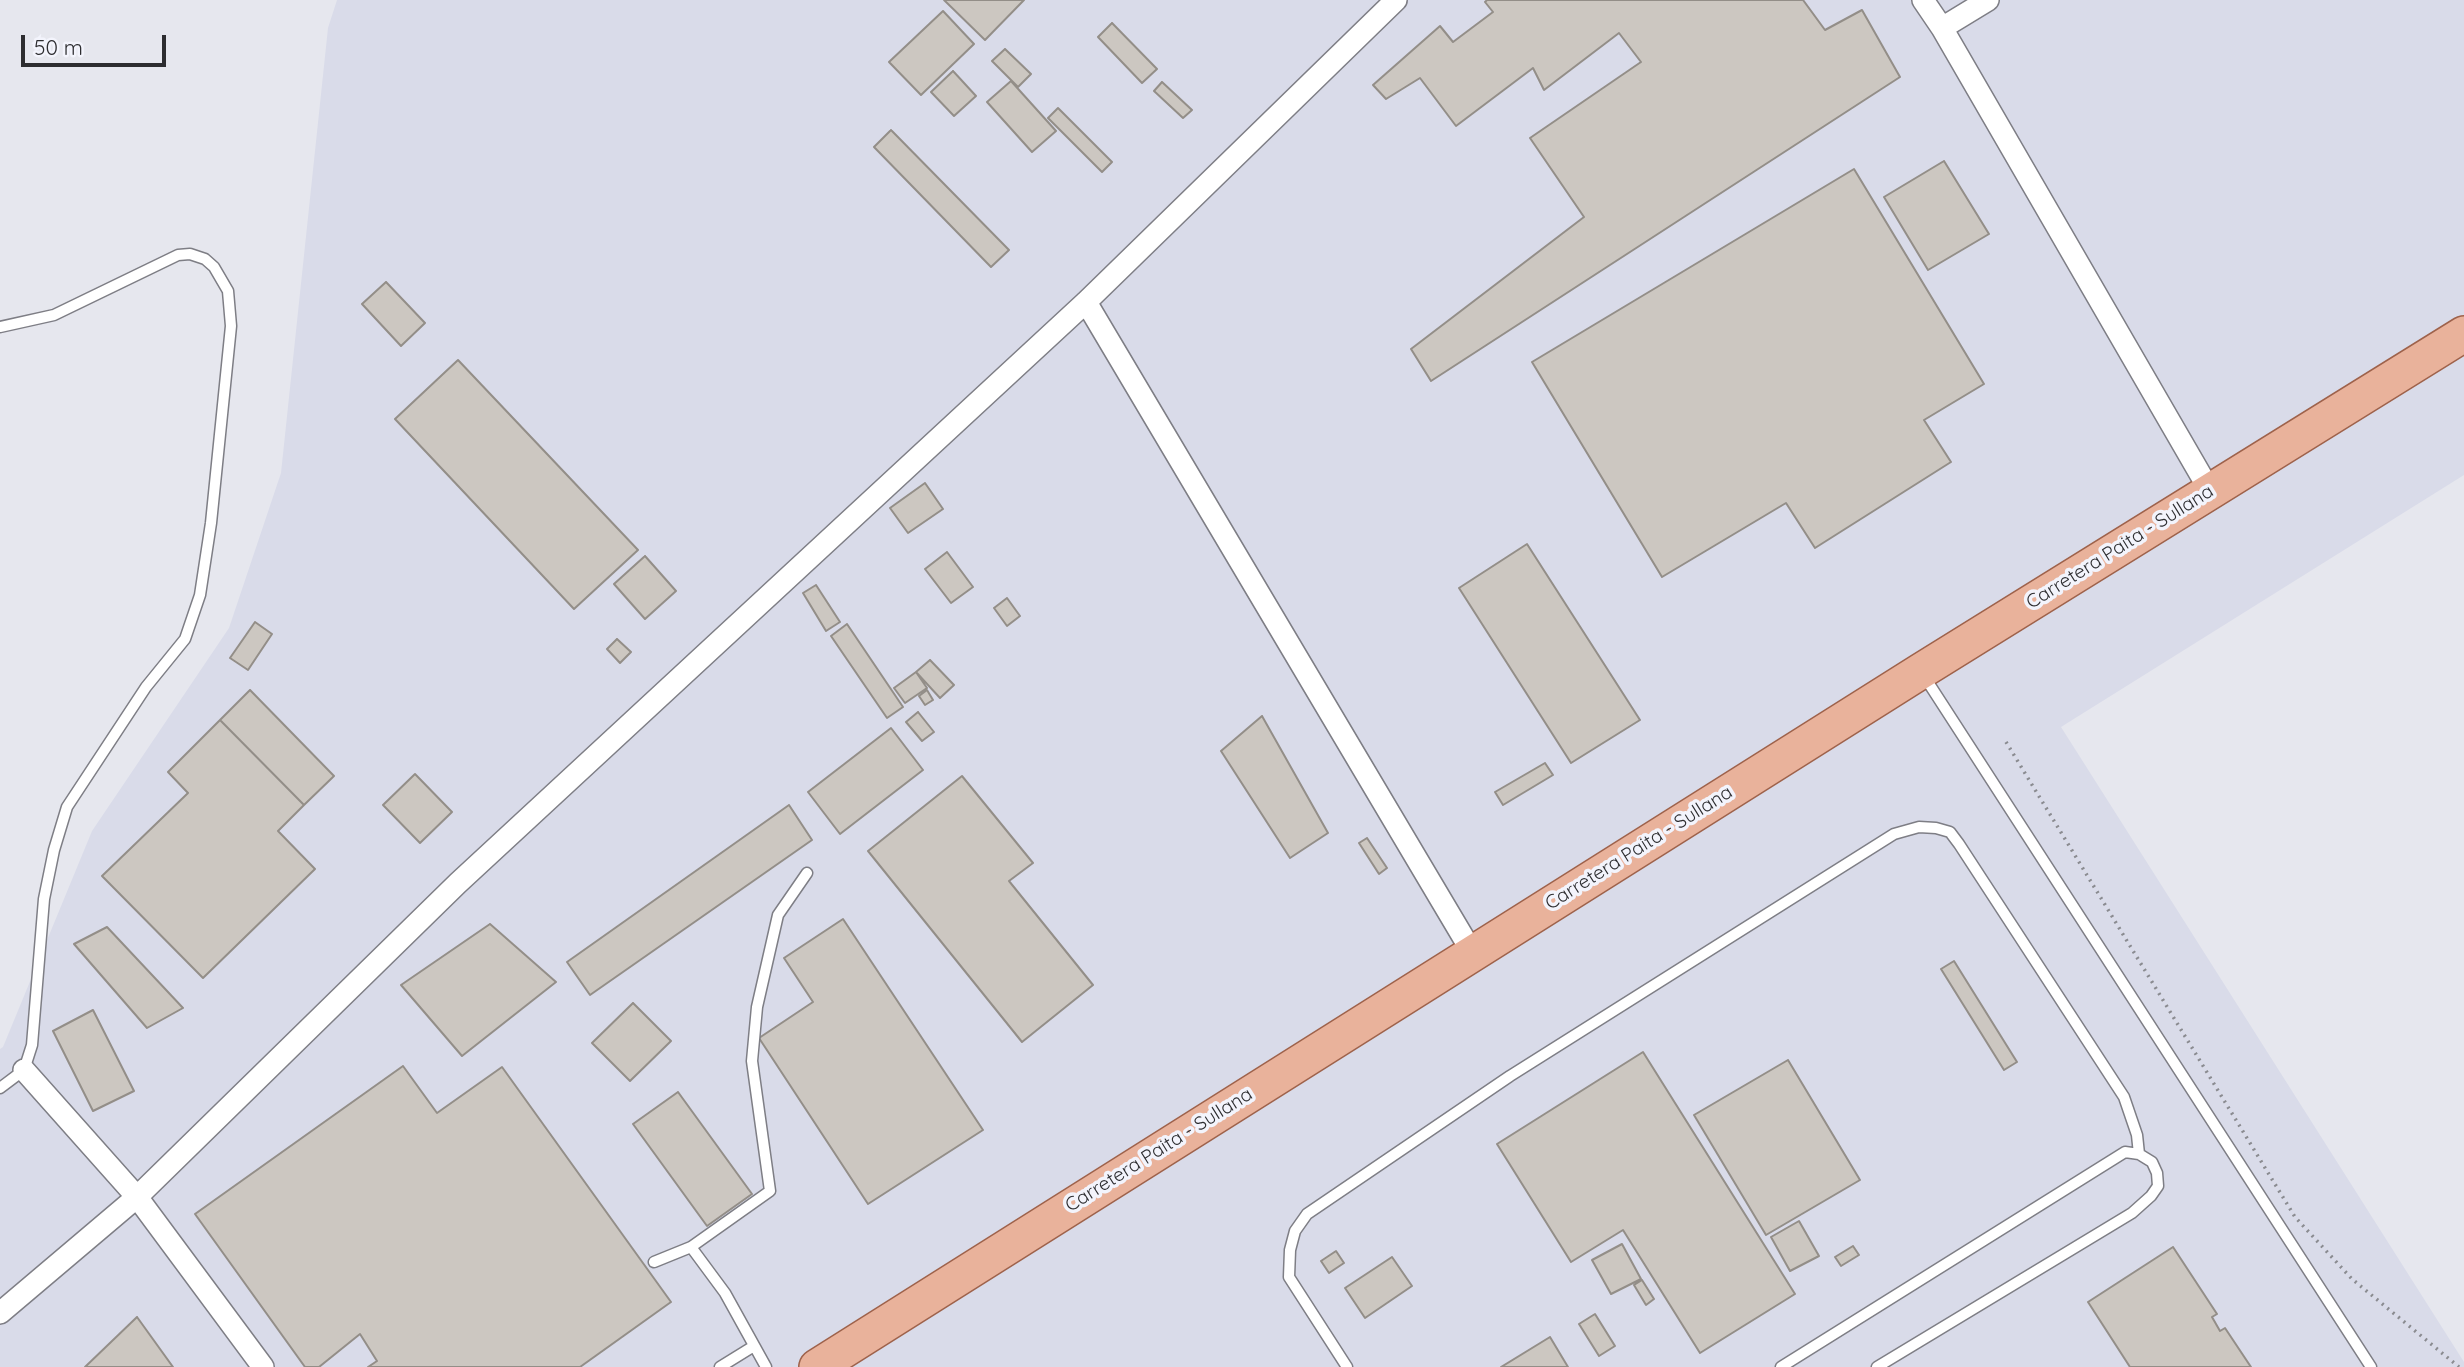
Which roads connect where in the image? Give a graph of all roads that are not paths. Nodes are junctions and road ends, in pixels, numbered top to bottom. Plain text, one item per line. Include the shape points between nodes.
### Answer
1 (1396, 0) edge
2 (1923, 0) edge
3 (1988, 0) edge
4 (1942, 28) junction
5 (1086, 302) junction
6 (0, 327) edge
7 (2464, 334) edge
8 (2210, 491) junction
9 (1921, 671) junction
10 (807, 873) dead end
11 (1472, 952) junction
12 (24, 1070) junction
13 (0, 1088) edge
14 (2139, 1154) junction
15 (138, 1197) junction
16 (691, 1247) junction
17 (654, 1262) dead end
18 (0, 1312) edge
19 (754, 1346) junction
20 (263, 1367) edge
21 (720, 1367) edge
22 (766, 1367) edge
23 (817, 1367) edge
24 (1347, 1367) edge
25 (1781, 1367) edge
26 (1877, 1367) edge
27 (2371, 1367) edge

1 - 5 street
2 - 4 street
3 - 4 street
4 - 8 street
5 - 11 street
5 - 15 street via 458,883
6 - 12 lane via 54,315 178,255 190,254 214,267 228,291 232,326 200,595 185,639 146,687 67,807 44,899 32,1045
7 - 8 main road, Carretera Paita - Sullana
8 - 9 main road, Carretera Paita - Sullana
9 - 11 main road, Carretera Paita - Sullana
9 - 27 lane
10 - 16 lane via 778,915 757,1007 752,1061 770,1191
11 - 23 main road, Carretera Paita - Sullana
12 - 13 lane
12 - 15 street
14 - 24 lane via 2124,1097 1959,844 1950,832 1919,827 1894,834 1533,1062 1307,1214 1295,1231 1289,1277
14 - 25 lane via 2125,1152
14 - 26 lane via 2152,1162 2158,1186 2132,1213
15 - 18 street
15 - 20 street
16 - 17 lane
16 - 19 lane via 725,1293
19 - 21 lane
19 - 22 lane

